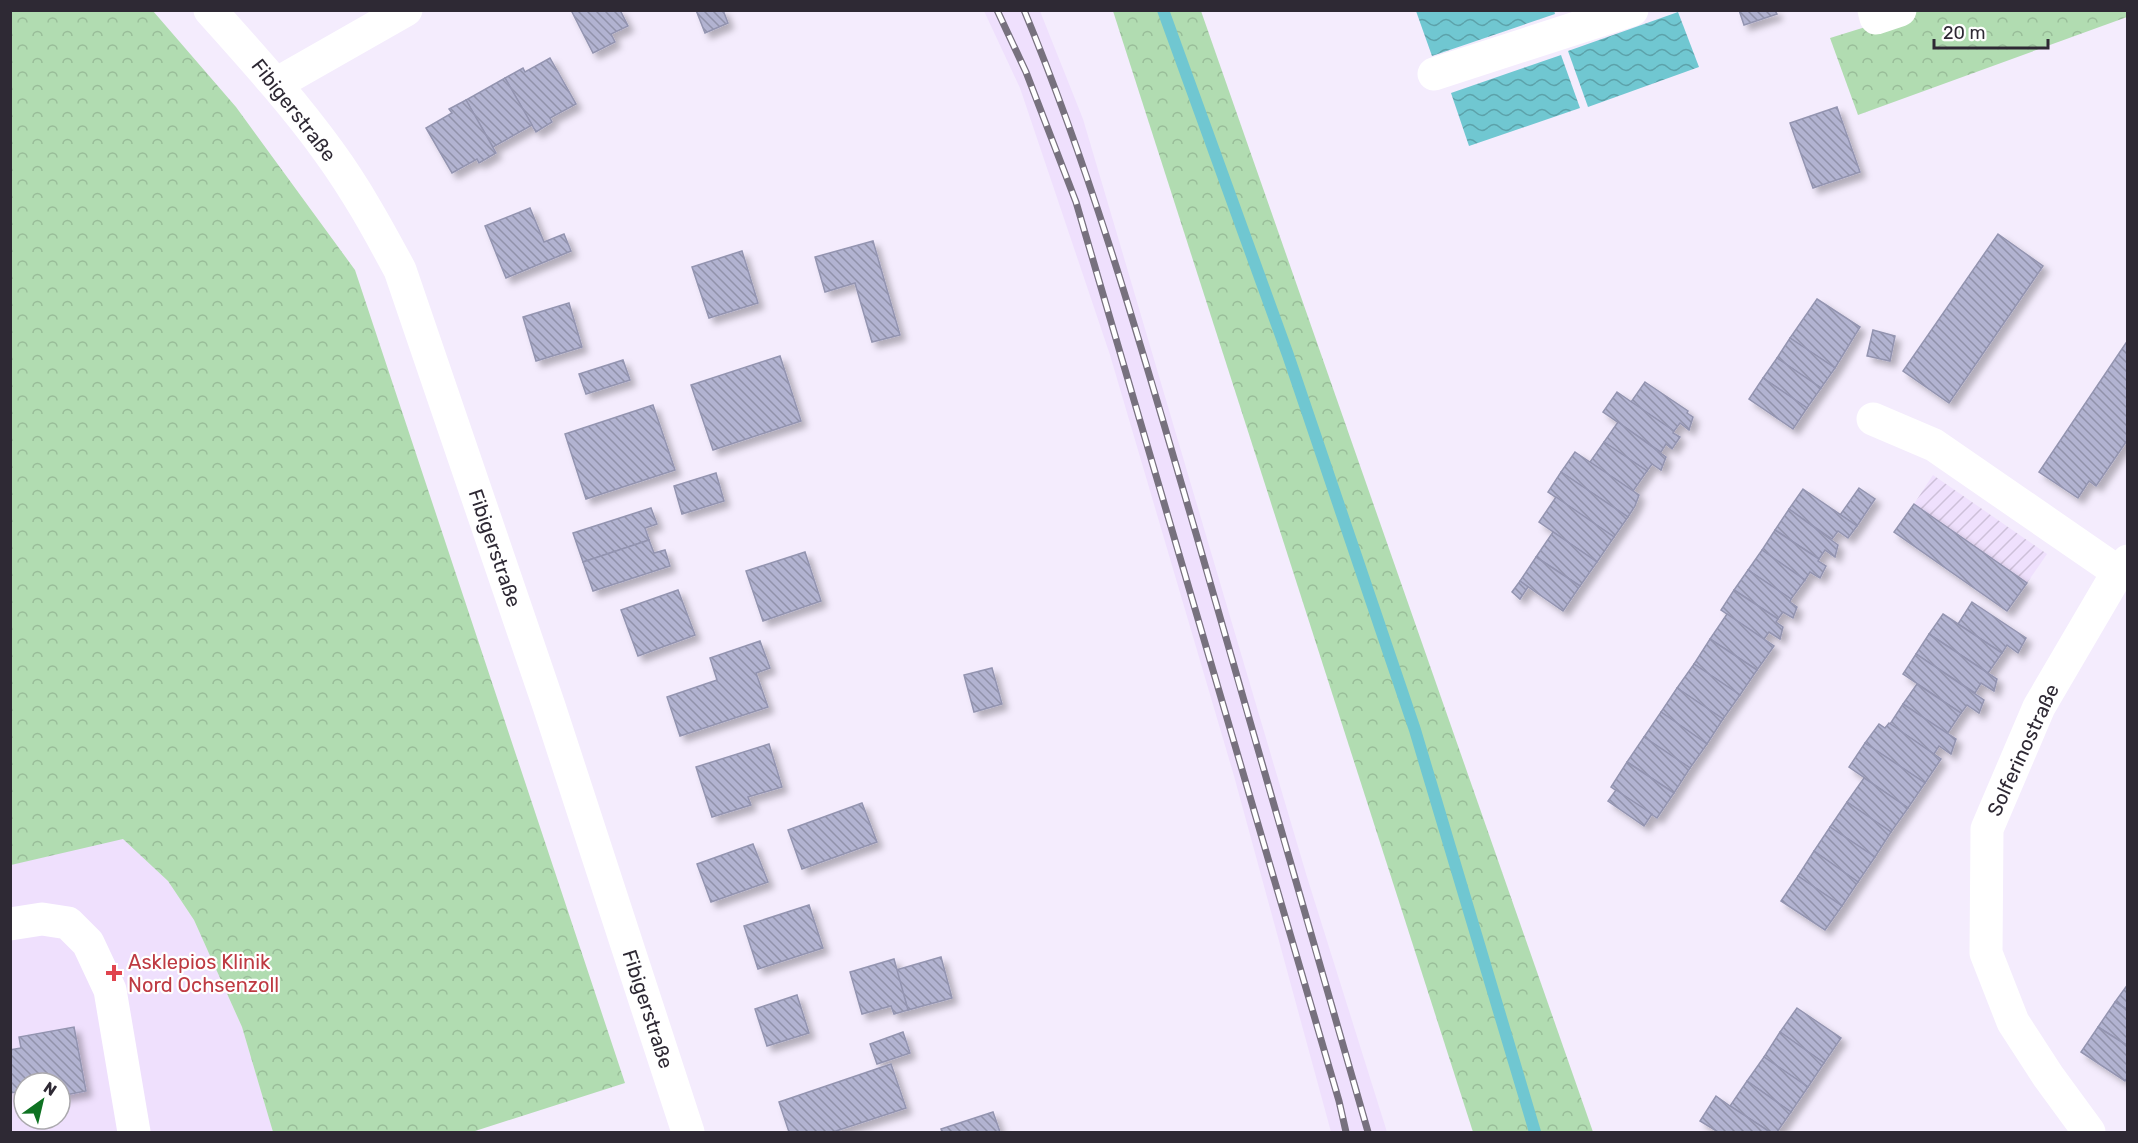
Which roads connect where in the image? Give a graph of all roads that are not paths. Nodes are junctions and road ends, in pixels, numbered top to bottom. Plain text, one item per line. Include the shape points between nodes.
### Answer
1 (210, 10) edge
2 (406, 10) edge
3 (1632, 10) edge
4 (1874, 10) edge
5 (1900, 10) edge
6 (1434, 74) dead end
7 (276, 84) junction
8 (1872, 419) dead end
9 (2123, 567) edge
10 (10, 924) edge
11 (134, 1132) edge
12 (688, 1132) edge
13 (2089, 1132) edge

1 - 7 street, Fibigerstraße
2 - 7 street
3 - 6 street
4 - 5 street via 1876,18
7 - 12 street, Fibigerstraße via 329,152 400,270 549,705
8 - 9 street, Solferinostraße via 1934,445
9 - 13 street, Solferinostraße via 2039,707 1987,829 1986,953 2013,1022
10 - 11 street via 42,919 68,923 88,943 110,990

